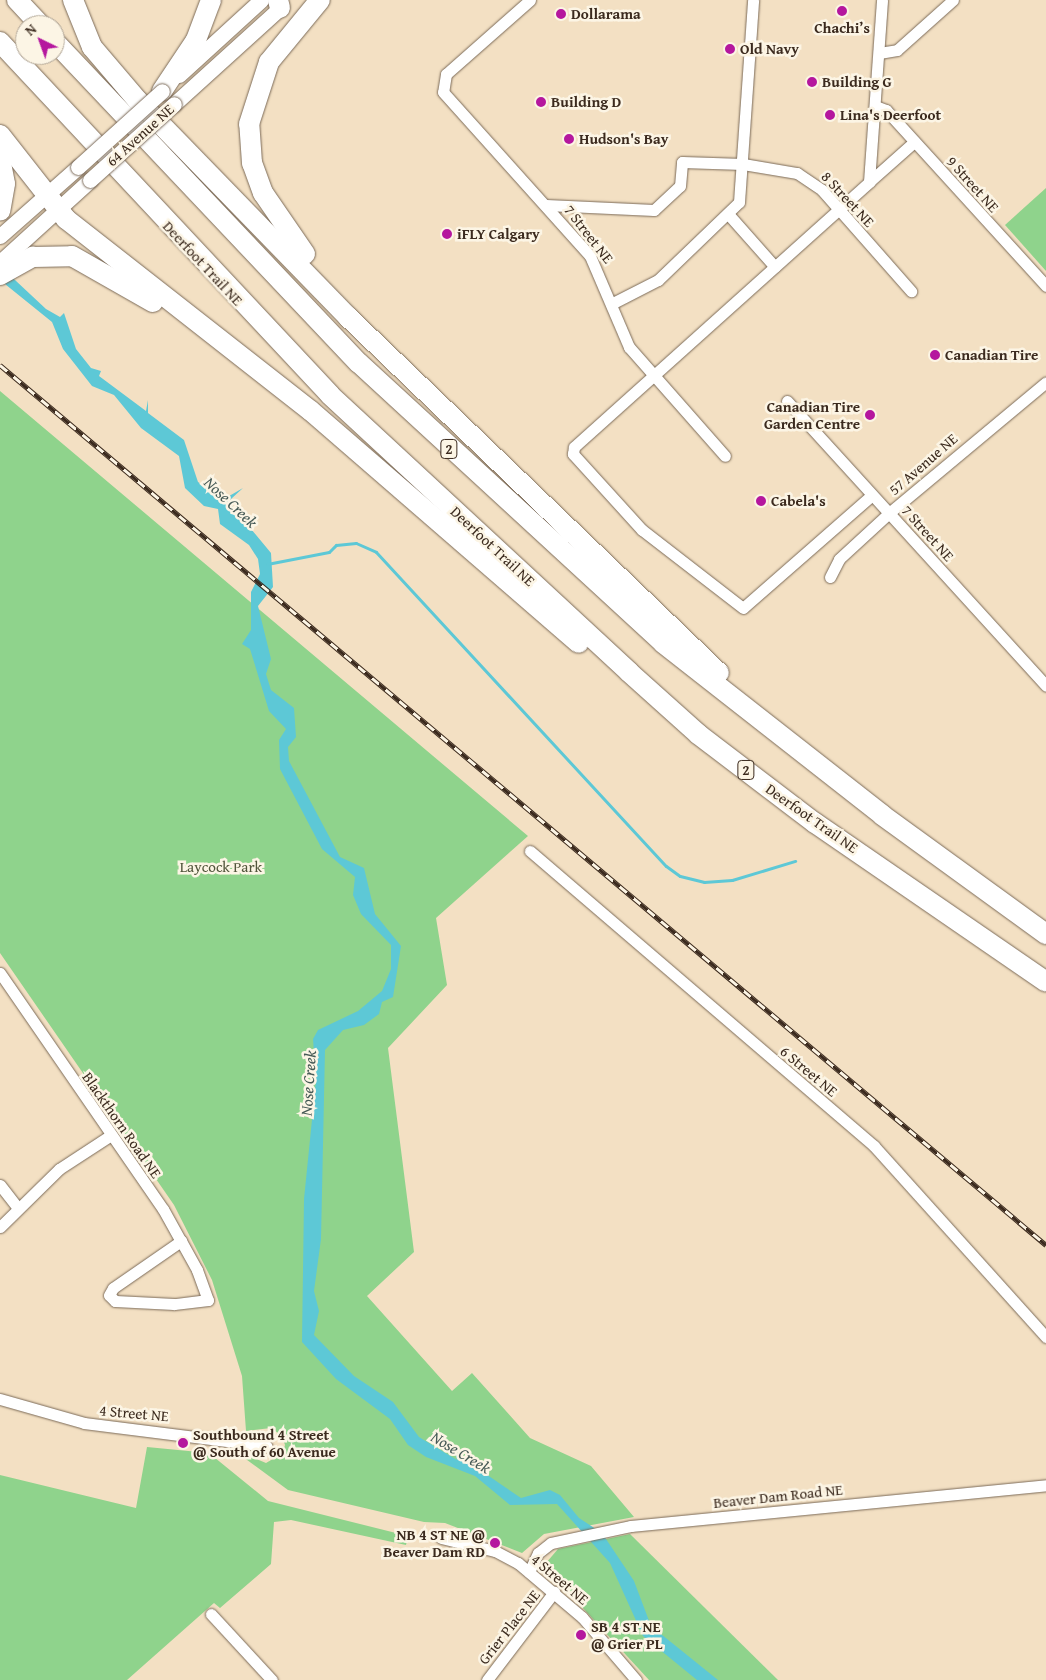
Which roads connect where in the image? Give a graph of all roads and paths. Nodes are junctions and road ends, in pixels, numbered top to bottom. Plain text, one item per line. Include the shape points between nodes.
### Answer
1 (17, 0) edge
2 (72, 0) edge
3 (211, 0) edge
4 (261, 0) edge
5 (320, 0) edge
6 (530, 0) edge
7 (753, 0) edge
8 (882, 0) edge
9 (953, 0) edge
10 (279, 4) edge
11 (31, 15) edge
12 (0, 42) edge
13 (65, 53) edge
14 (879, 53) junction
15 (168, 97) junction
16 (875, 106) junction
17 (0, 135) edge
18 (914, 142) junction
19 (0, 158) edge
20 (744, 164) junction
21 (869, 182) junction
22 (51, 203) junction
23 (546, 205) junction
24 (839, 209) junction
25 (0, 211) edge
26 (729, 216) junction
27 (0, 236) edge
28 (0, 262) edge
29 (775, 267) junction
30 (0, 275) edge
31 (1046, 286) edge
32 (911, 291) dead end
33 (612, 304) junction
34 (221, 342) junction
35 (654, 377) junction
36 (1046, 382) edge
37 (787, 401) dead end
38 (451, 417) junction
39 (725, 456) dead end
40 (872, 494) junction
41 (889, 513) junction
42 (830, 577) dead end
43 (629, 672) junction
44 (1046, 686) edge
45 (882, 815) junction
46 (530, 851) dead end
47 (870, 859) junction
48 (1046, 934) edge
49 (0, 973) edge
50 (1046, 982) edge
51 (1046, 998) edge
52 (110, 1135) junction
53 (0, 1185) edge
54 (17, 1207) junction
55 (0, 1227) edge
56 (181, 1241) junction
57 (1046, 1337) edge
58 (0, 1399) edge
59 (267, 1446) dead end
60 (1046, 1485) edge
61 (441, 1538) dead end
62 (529, 1572) junction
63 (554, 1592) junction
64 (210, 1614) dead end
65 (272, 1680) edge
66 (487, 1680) edge
67 (636, 1680) edge

1 - 11 highway
2 - 38 highway via 81,28 106,66
3 - 15 highway via 200,33
4 - 15 main road, 64 Avenue NE
5 - 38 highway via 278,46 259,83 249,124 256,177 292,239
6 - 23 street, 7 Street NE via 446,74 443,92
7 - 20 street
8 - 14 street
9 - 14 street via 897,50
10 - 15 main road, 64 Avenue NE
12 - 43 highway, Deerfoot Trail NE / 2 via 304,369
13 - 45 highway, 2 via 225,226 450,449 663,643
14 - 16 street
15 - 22 main road, 64 Avenue NE, bridge via 78,167
15 - 22 main road, 64 Avenue NE, bridge via 90,180
16 - 18 street, 9 Street NE via 886,110
16 - 21 street
17 - 22 highway
18 - 21 street
18 - 31 street, 9 Street NE
19 - 25 highway via 5,184
20 - 23 street, 8 Street NE via 682,162 680,186 654,210
20 - 24 street, 8 Street NE via 804,176
20 - 26 street via 742,192
21 - 24 street
22 - 27 main road, 64 Avenue NE
22 - 28 main road, 64 Avenue NE
22 - 34 highway
23 - 33 street, 7 Street NE via 597,266
24 - 29 street
24 - 32 street, 8 Street NE
26 - 29 street
26 - 33 street via 658,280
29 - 35 street
30 - 34 highway via 33,257 72,256
33 - 35 street, 7 Street NE via 629,347
34 - 43 highway via 311,411 467,550 610,669
35 - 39 street, 7 Street NE
35 - 40 street via 574,447 573,454 642,530 736,607 743,608
36 - 41 street, 57 Avenue NE
37 - 40 street, 7 Street NE
38 - 45 highway via 741,695 868,797
40 - 41 street, 7 Street NE
41 - 42 street, 57 Avenue NE via 839,559
41 - 44 street, 7 Street NE
43 - 47 highway, Deerfoot Trail NE / 2 via 698,734 815,823
45 - 48 highway, 2
46 - 57 street, 6 Street NE via 874,1146
47 - 50 highway, Deerfoot Trail NE / 2
47 - 51 highway
49 - 52 street, Blackthorn Road NE
52 - 54 street via 59,1170
52 - 56 street, Blackthorn Road NE
53 - 54 street
54 - 55 street
56 - 56 street, Blackthorn Road NE via 208,1300 174,1304 114,1301 109,1295 113,1288
58 - 59 street, 4 Street NE via 84,1423
60 - 62 street, Beaver Dam Road NE via 630,1526 563,1540 543,1548
61 - 62 street, 4 Street NE via 495,1551
62 - 63 street, 4 Street NE
63 - 66 street, Grier Place NE
63 - 67 street, 4 Street NE via 582,1617
64 - 65 street

